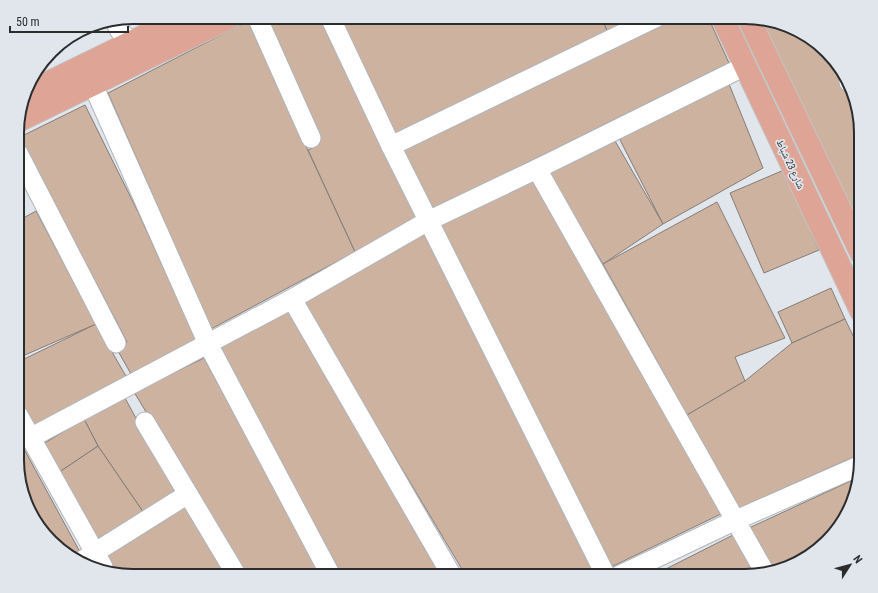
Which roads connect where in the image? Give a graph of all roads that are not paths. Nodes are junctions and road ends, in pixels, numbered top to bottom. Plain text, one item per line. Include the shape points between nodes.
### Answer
1 (169, 24) edge
2 (217, 24) edge
3 (260, 24) edge
4 (333, 24) edge
5 (643, 24) edge
6 (725, 24) edge
7 (752, 24) edge
8 (117, 25) edge
9 (131, 43) junction
10 (745, 66) junction
11 (93, 85) junction
12 (33, 90) edge
13 (25, 117) edge
14 (311, 138) dead end
15 (391, 146) junction
16 (24, 165) edge
17 (537, 169) junction
18 (428, 220) junction
19 (854, 238) edge
20 (854, 296) edge
21 (292, 299) junction
22 (116, 343) dead end
23 (208, 344) junction
24 (145, 422) dead end
25 (24, 427) edge
26 (30, 438) junction
27 (854, 468) edge
28 (188, 494) junction
29 (736, 520) junction
30 (93, 560) edge
31 (762, 568) edge
32 (233, 569) edge
33 (326, 569) edge
34 (448, 569) edge
35 (602, 569) edge
36 (633, 569) edge

1 - 9 main road
2 - 11 main road
3 - 14 street
4 - 15 street
5 - 15 street
6 - 10 main road, شارع 23 شباط
7 - 19 main road
8 - 9 street
9 - 12 main road
10 - 17 street
10 - 20 main road, شارع 23 شباط
11 - 13 main road
11 - 23 street
15 - 18 street
16 - 22 street
17 - 18 street
17 - 29 street
18 - 21 street
18 - 35 street
21 - 23 street
21 - 34 street
23 - 26 street
23 - 33 street
24 - 28 street
25 - 26 street
26 - 30 street
27 - 29 street
28 - 30 street
28 - 32 street
29 - 31 street
29 - 36 street

